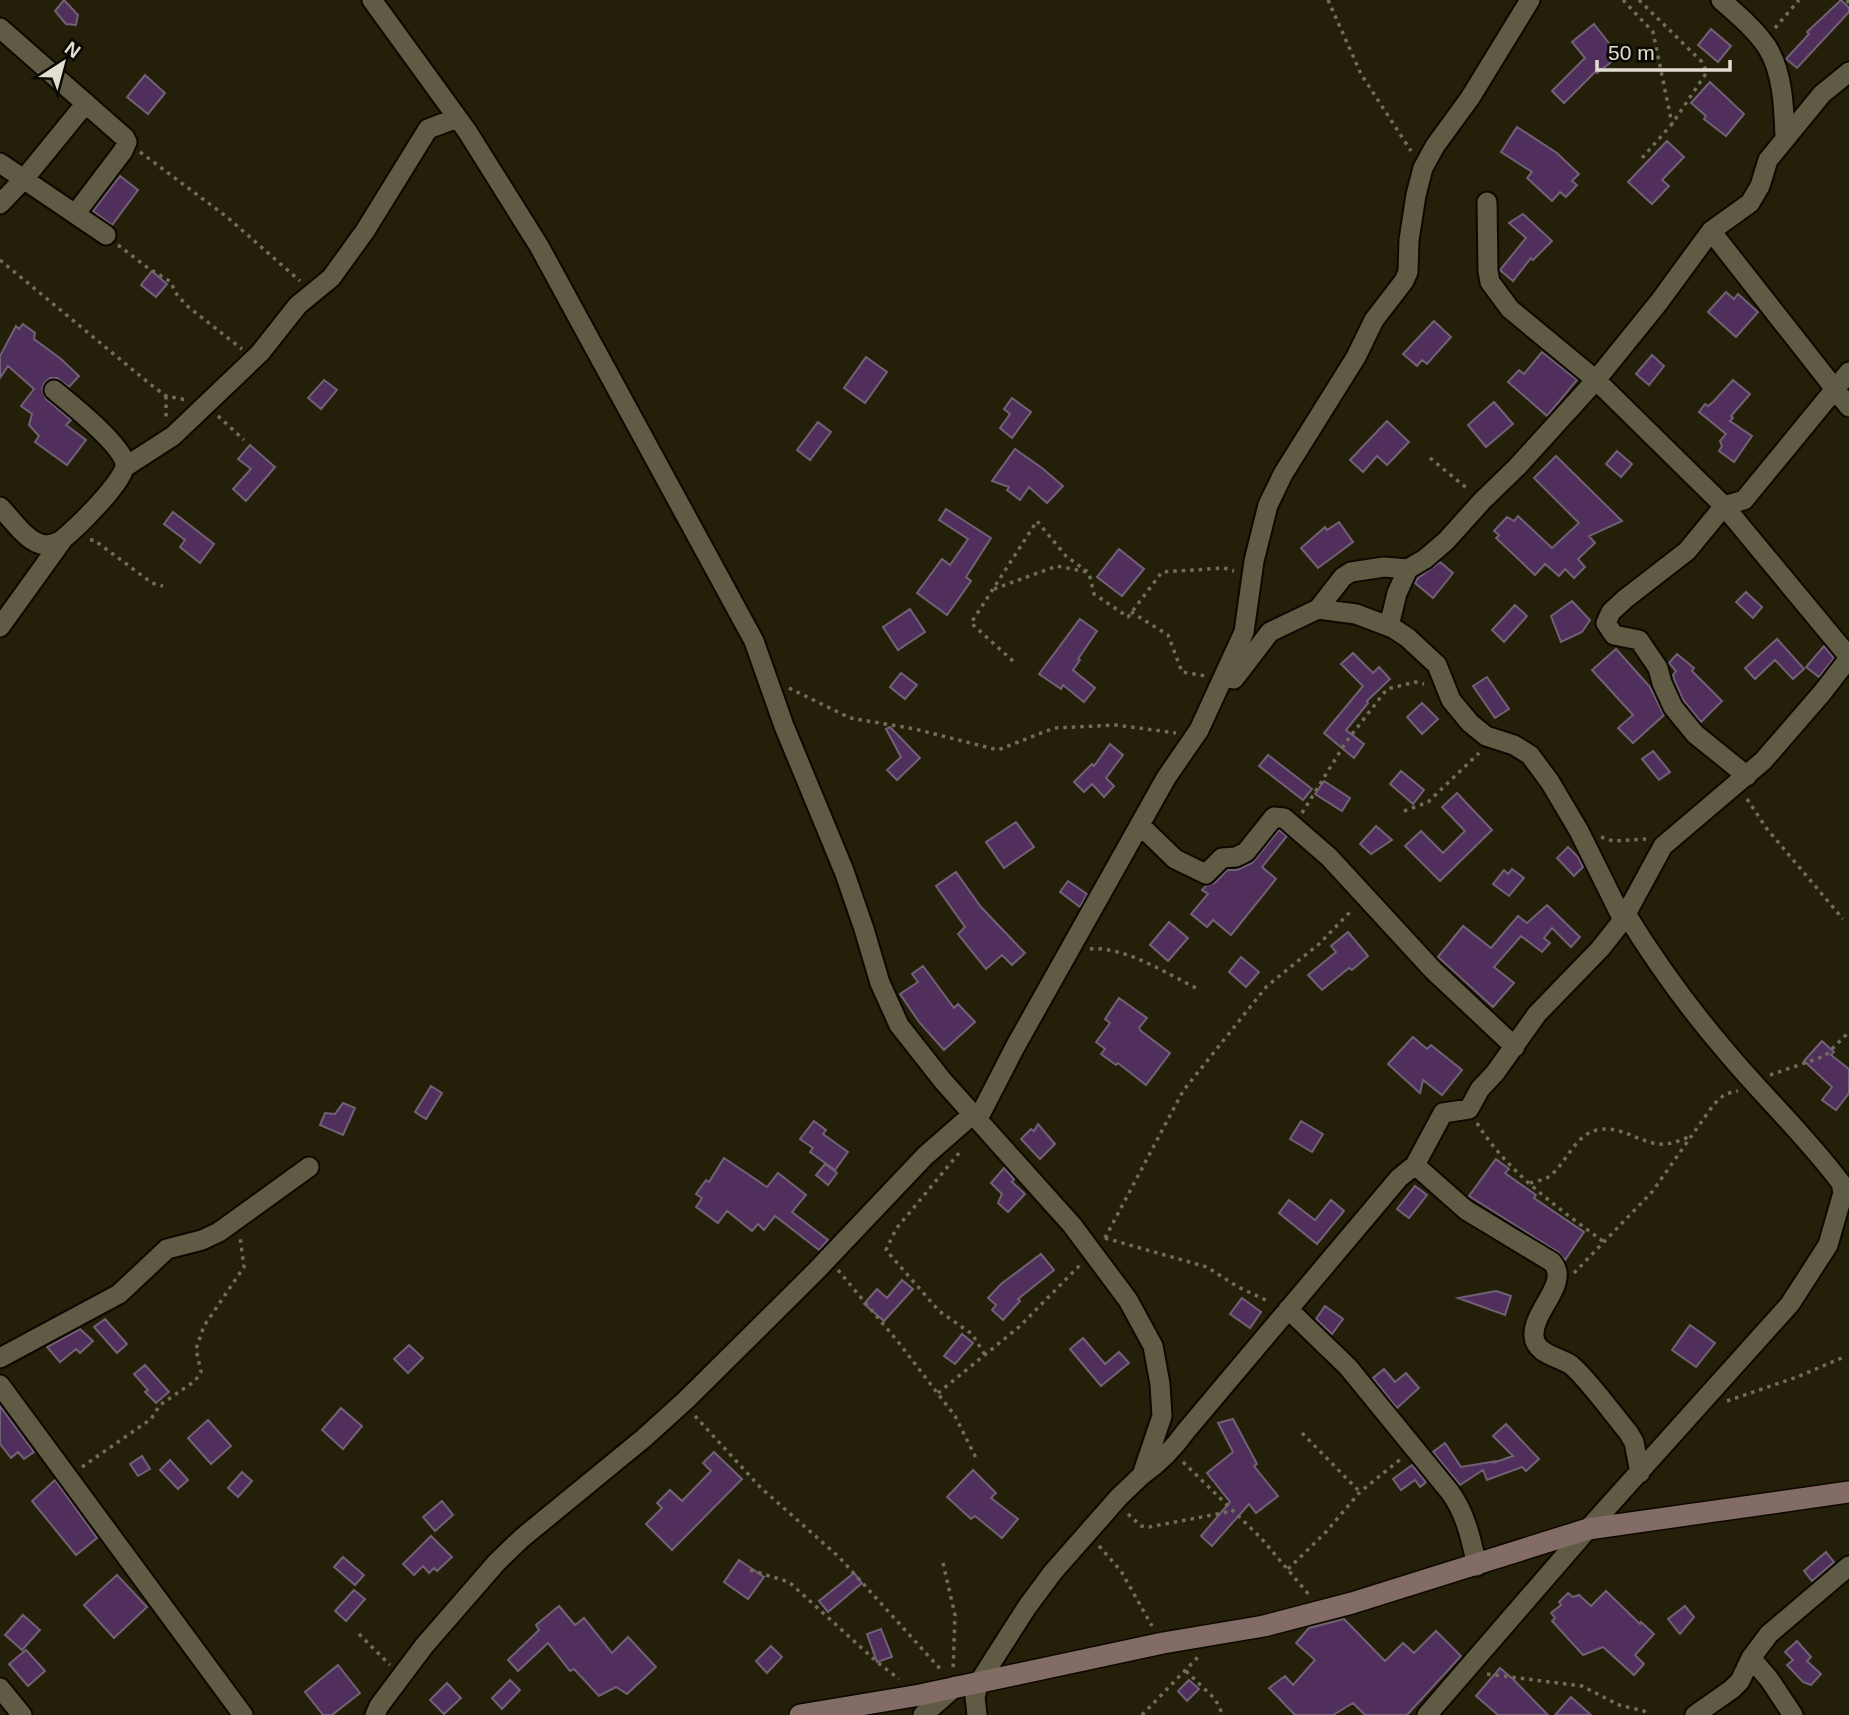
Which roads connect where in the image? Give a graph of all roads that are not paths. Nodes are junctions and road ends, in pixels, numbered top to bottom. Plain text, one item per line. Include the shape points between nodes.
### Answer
1 (372, 0) edge
2 (1530, 0) edge
3 (1720, 0) edge
4 (0, 28) edge
5 (1849, 72) edge
6 (86, 103) junction
7 (457, 118) junction
8 (1786, 138) junction
9 (0, 163) edge
10 (24, 179) junction
11 (1486, 202) dead end
12 (0, 204) edge
13 (76, 213) junction
14 (1711, 231) junction
15 (106, 235) road end
16 (1849, 372) edge
17 (1596, 380) junction
18 (1834, 388) junction
19 (54, 390) dead end
20 (1849, 407) edge
21 (125, 467) junction
22 (1724, 506) junction
23 (0, 507) edge
24 (64, 538) junction
25 (1408, 569) junction
26 (1318, 609) junction
27 (1390, 626) junction
28 (0, 627) edge
29 (1849, 658) edge
30 (1197, 733) junction
31 (1746, 776) junction
32 (1140, 825) junction
33 (1624, 917) junction
34 (1515, 1047) junction
35 (975, 1117) junction
36 (1415, 1165) junction
37 (309, 1167) dead end
38 (1842, 1213) edge
39 (1288, 1309) junction
40 (0, 1358) edge
41 (0, 1385) edge
42 (1640, 1473) junction
43 (1142, 1475) junction
44 (1849, 1492) edge
45 (1588, 1530) junction
46 (1477, 1566) junction
47 (1849, 1566) edge
48 (1751, 1658) junction
49 (979, 1682) junction
50 (0, 1688) edge
51 (921, 1705) edge
52 (22, 1715) edge
53 (243, 1715) edge
54 (375, 1715) edge
55 (800, 1715) edge
56 (977, 1715) edge
57 (1427, 1715) edge
58 (1695, 1715) edge
59 (1793, 1715) edge

1 - 7 street
2 - 30 street via 1423,169 1406,277 1374,320 1356,358 1283,474 1263,521 1244,632
3 - 8 street via 1772,57
4 - 6 street
5 - 8 street via 1822,94
6 - 10 street
6 - 13 street via 127,142
7 - 21 street via 428,129 331,278 298,305 254,358 173,436
7 - 35 street via 539,246 748,630 844,871 880,983 899,1025
8 - 14 street via 1768,160 1750,203
9 - 10 street
10 - 12 street
10 - 13 street
11 - 17 street via 1488,271 1494,288 1510,309
13 - 15 street
14 - 17 street
14 - 18 street
16 - 18 street
17 - 22 street
17 - 25 street via 1446,541
18 - 20 street
18 - 22 street via 1744,500
19 - 21 street via 116,449
21 - 24 street via 122,476
22 - 29 street
22 - 31 street via 1687,551 1625,599 1606,623 1614,635 1639,640 1658,668 1673,707 1695,734
23 - 24 street via 36,542 52,545
24 - 28 street
25 - 26 street via 1351,572 1335,583
25 - 27 street
26 - 27 street via 1356,614
26 - 30 street via 1270,632
27 - 33 street via 1437,665 1451,700 1470,723 1486,736 1530,755 1579,831
29 - 31 street
30 - 32 street
31 - 33 street via 1663,846
32 - 34 street via 1175,859 1206,874 1222,858 1246,852 1274,817 1284,818 1337,865 1433,970
32 - 35 street
33 - 34 street via 1537,1014
33 - 38 street via 1725,1051 1841,1183
34 - 36 street via 1469,1109 1443,1113
35 - 43 street via 1073,1227 1099,1245 1153,1346 1162,1416
35 - 54 street via 925,1156 687,1399 497,1562 424,1646
36 - 39 street
36 - 42 street via 1466,1210 1557,1267 1558,1281 1538,1320 1535,1343 1572,1366 1628,1432
37 - 40 street via 210,1236 167,1249 120,1294
38 - 42 street via 1828,1245 1790,1304
39 - 43 street via 1174,1449
39 - 46 street via 1348,1367 1460,1505
41 - 53 street
42 - 45 street
43 - 49 street via 1053,1572
44 - 45 street
45 - 46 street
45 - 57 street
46 - 49 street via 1264,1626
47 - 48 street via 1769,1634
48 - 58 street via 1740,1681
48 - 59 street
49 - 51 street via 954,1685
49 - 56 street
50 - 52 street
51 - 55 street

